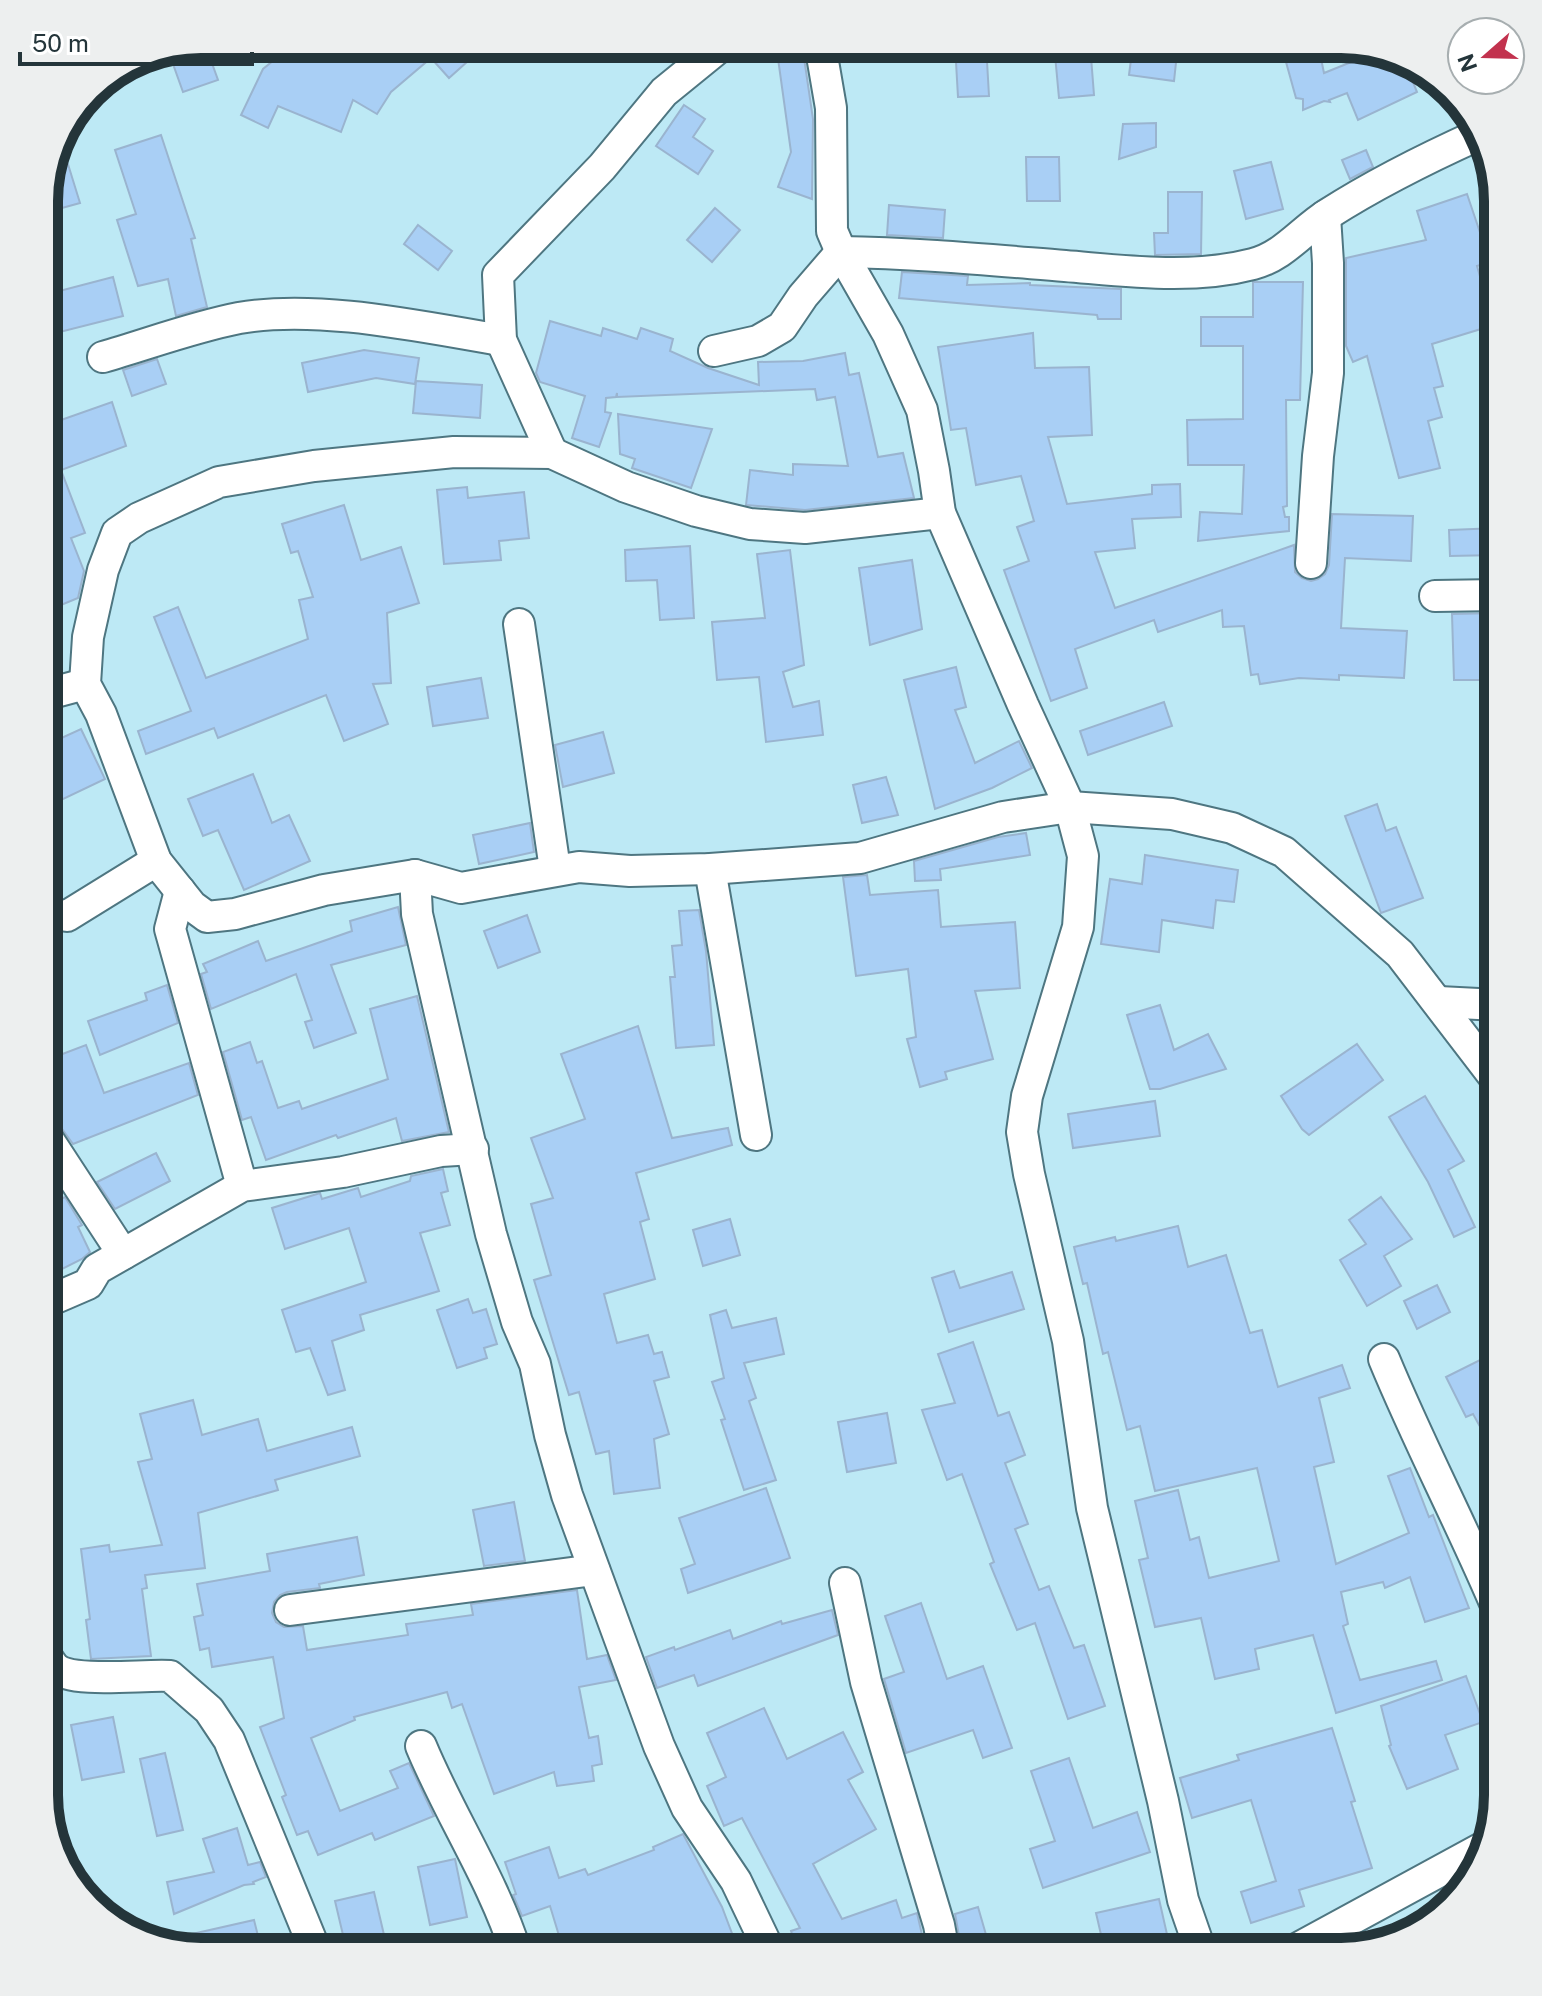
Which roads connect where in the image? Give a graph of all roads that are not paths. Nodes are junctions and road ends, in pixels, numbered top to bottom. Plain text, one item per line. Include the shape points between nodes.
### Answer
1 (706, 58) edge
2 (822, 58) edge
3 (1469, 139) edge
4 (1325, 216) junction
5 (841, 252) junction
6 (501, 340) junction
7 (714, 351) dead end
8 (103, 357) dead end
9 (552, 453) junction
10 (940, 513) junction
11 (1311, 563) dead end
12 (1484, 595) edge
13 (1435, 596) dead end
14 (519, 624) dead end
15 (85, 684) junction
16 (58, 691) edge
17 (1070, 807) junction
18 (156, 861) junction
19 (555, 869) junction
20 (710, 869) junction
21 (415, 875) junction
22 (180, 891) junction
23 (58, 915) edge
24 (1439, 1002) junction
25 (1484, 1004) edge
26 (1484, 1063) edge
27 (756, 1135) dead end
28 (473, 1149) junction
29 (58, 1154) edge
30 (242, 1186) junction
31 (123, 1254) junction
32 (58, 1297) edge
33 (1384, 1359) dead end
34 (594, 1570) junction
35 (1484, 1578) edge
36 (845, 1583) dead end
37 (290, 1610) dead end
38 (58, 1670) edge
39 (421, 1746) dead end
40 (1471, 1854) edge
41 (310, 1938) edge
42 (511, 1938) edge
43 (763, 1938) edge
44 (941, 1938) edge
45 (1196, 1938) edge
46 (1317, 1938) edge

1 - 6 street via 664,92 602,167 498,275
2 - 5 street via 831,108 832,231
3 - 4 street
4 - 5 street via 1279,254 1208,272 1134,272
4 - 11 street via 1328,373
5 - 7 street via 782,327 758,341
5 - 10 street via 888,334 922,410
6 - 8 street via 289,313 239,318
6 - 9 street
9 - 10 street via 626,487 750,524 805,528
9 - 15 street via 454,452 314,466 219,482 150,513 117,533 88,637
10 - 17 street
12 - 13 street
14 - 19 street
15 - 16 street
15 - 18 street
17 - 20 street via 1003,817 860,858
17 - 24 street via 1172,814 1232,828 1284,852 1400,954
17 - 45 street via 1083,856 1078,927 1034,1070 1022,1132 1068,1341 1092,1508
18 - 22 street
18 - 23 street via 67,916
19 - 20 street
19 - 21 street via 461,888
20 - 27 street
21 - 22 street via 207,917
21 - 28 street via 417,914
22 - 30 street via 170,929
24 - 25 street
24 - 26 street
28 - 30 street
28 - 34 street via 491,1234
29 - 31 street
30 - 31 street
31 - 32 street via 97,1269 88,1284
33 - 35 street
34 - 37 street
34 - 43 street via 687,1808 736,1881
36 - 44 street via 866,1682
38 - 41 street via 85,1677 170,1676 209,1710 229,1740
39 - 42 street
40 - 46 street

